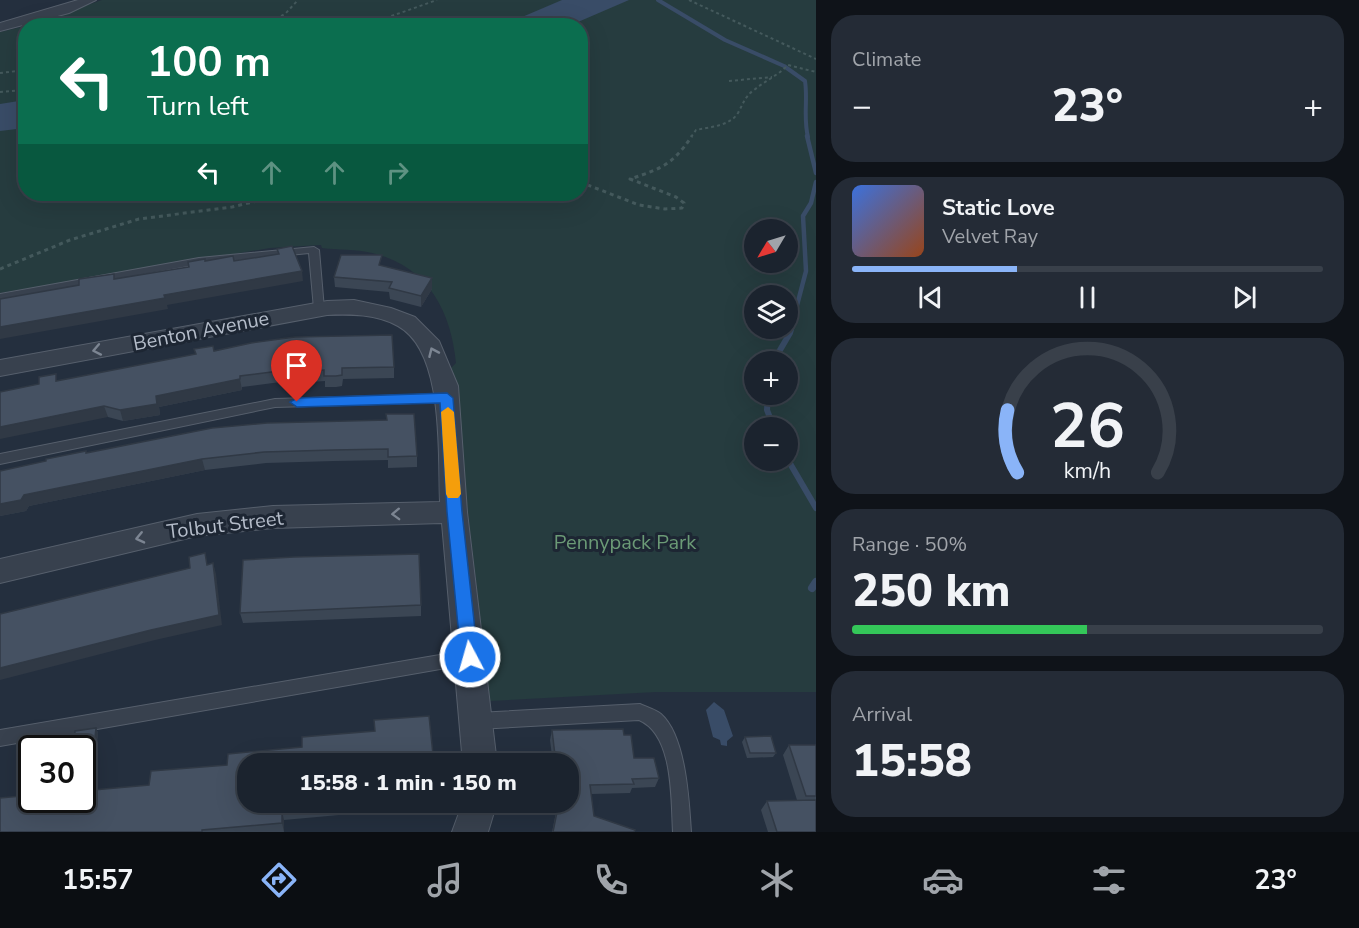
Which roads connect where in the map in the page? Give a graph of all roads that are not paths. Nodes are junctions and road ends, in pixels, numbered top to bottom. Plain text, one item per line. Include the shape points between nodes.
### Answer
1 (90, 0) edge
2 (34, 18) edge
3 (18, 22) edge
4 (0, 27) edge
5 (0, 297) edge
6 (320, 309) junction
7 (0, 368) edge
8 (447, 398) junction
9 (0, 459) edge
10 (454, 512) junction
11 (0, 571) edge
12 (470, 657) junction
13 (477, 720) junction
14 (0, 738) edge
15 (479, 753) edge
16 (476, 813) edge
17 (470, 832) edge
18 (682, 832) edge

1 - 2 street
3 - 4 street
5 - 6 lane via 199,261 314,250
6 -> 7 street, Benton Avenue
8 -> 6 street, Benton Avenue via 428,341 401,320 354,307
8 - 9 lane via 275,403
8 - 10 street, Benton Avenue
10 -> 11 street, Tolbut Street via 273,517 196,525
10 - 12 street, Benton Avenue
12 - 13 street, Benton Avenue
12 - 14 lane
13 - 15 street, Benton Avenue
13 - 18 lane via 640,712 656,720 669,738
16 - 17 street

